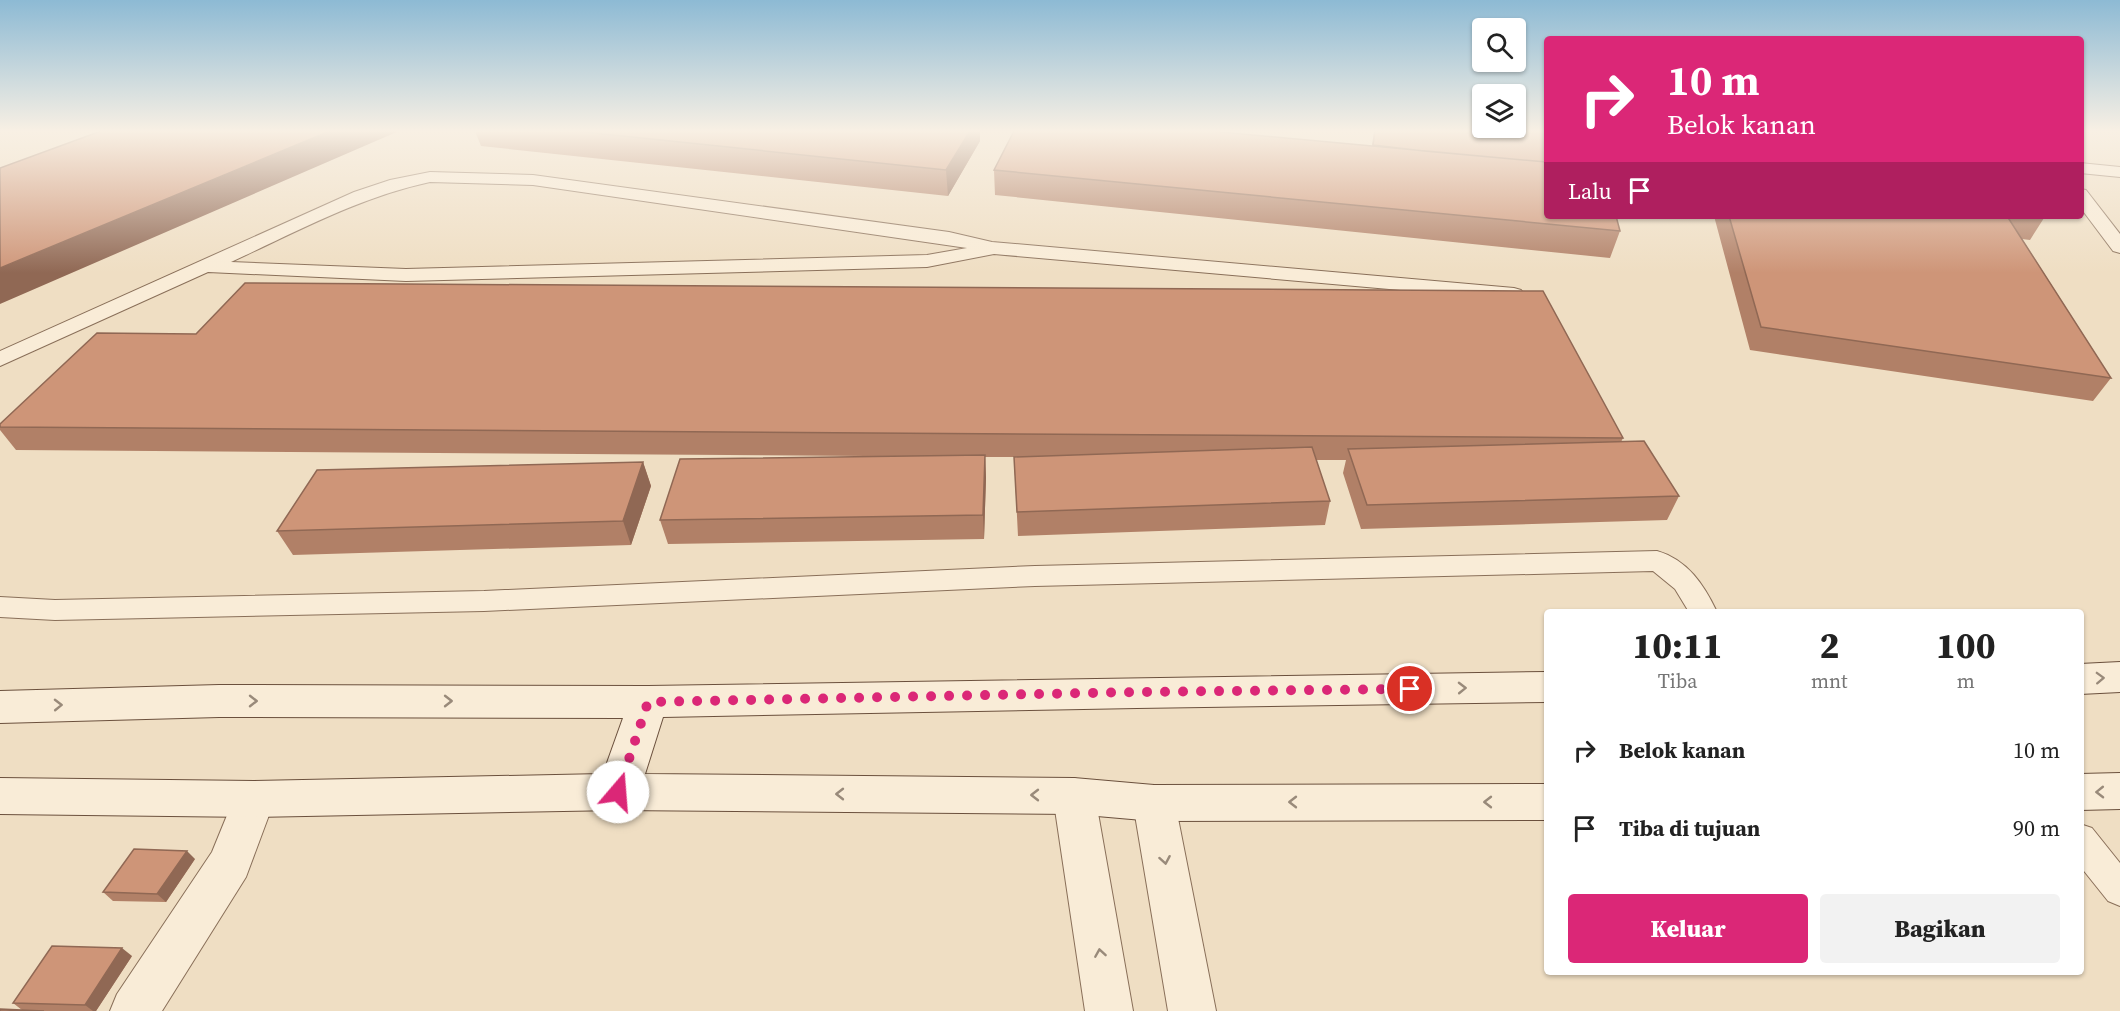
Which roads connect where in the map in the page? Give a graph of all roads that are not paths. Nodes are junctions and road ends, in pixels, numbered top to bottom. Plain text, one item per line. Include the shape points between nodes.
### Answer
1 (424, 178) edge
2 (471, 178) edge
3 (2084, 199) edge
4 (2120, 247) edge
5 (992, 248) junction
6 (206, 267) junction
7 (1523, 295) edge
8 (0, 359) edge
9 (0, 607) edge
10 (1702, 609) edge
11 (2120, 678) edge
12 (2084, 679) edge
13 (1544, 687) edge
14 (648, 702) junction
15 (0, 707) edge
16 (618, 792) junction
17 (2084, 792) edge
18 (2120, 792) edge
19 (0, 796) edge
20 (1074, 796) junction
21 (254, 799) junction
22 (1154, 802) junction
23 (1544, 802) edge
24 (2084, 844) edge
25 (2120, 890) edge
26 (134, 1011) edge
27 (1109, 1011) edge
28 (1192, 1011) edge

1 - 6 lane via 360,196
2 - 5 lane via 533,180 949,238
3 - 4 lane
5 - 6 lane via 927,261 406,275
5 - 7 lane
6 - 8 lane
9 - 10 lane via 67,610 484,601 1035,576 1657,561 1677,573
12 -> 11 street
14 -> 13 street
15 -> 14 street via 219,701
14 - 16 street
20 -> 16 street
16 - 21 street
18 -> 17 street
19 - 21 street
20 - 22 street
27 -> 20 street
21 - 26 street via 231,863
23 -> 22 street
22 -> 28 street
24 - 25 lane

